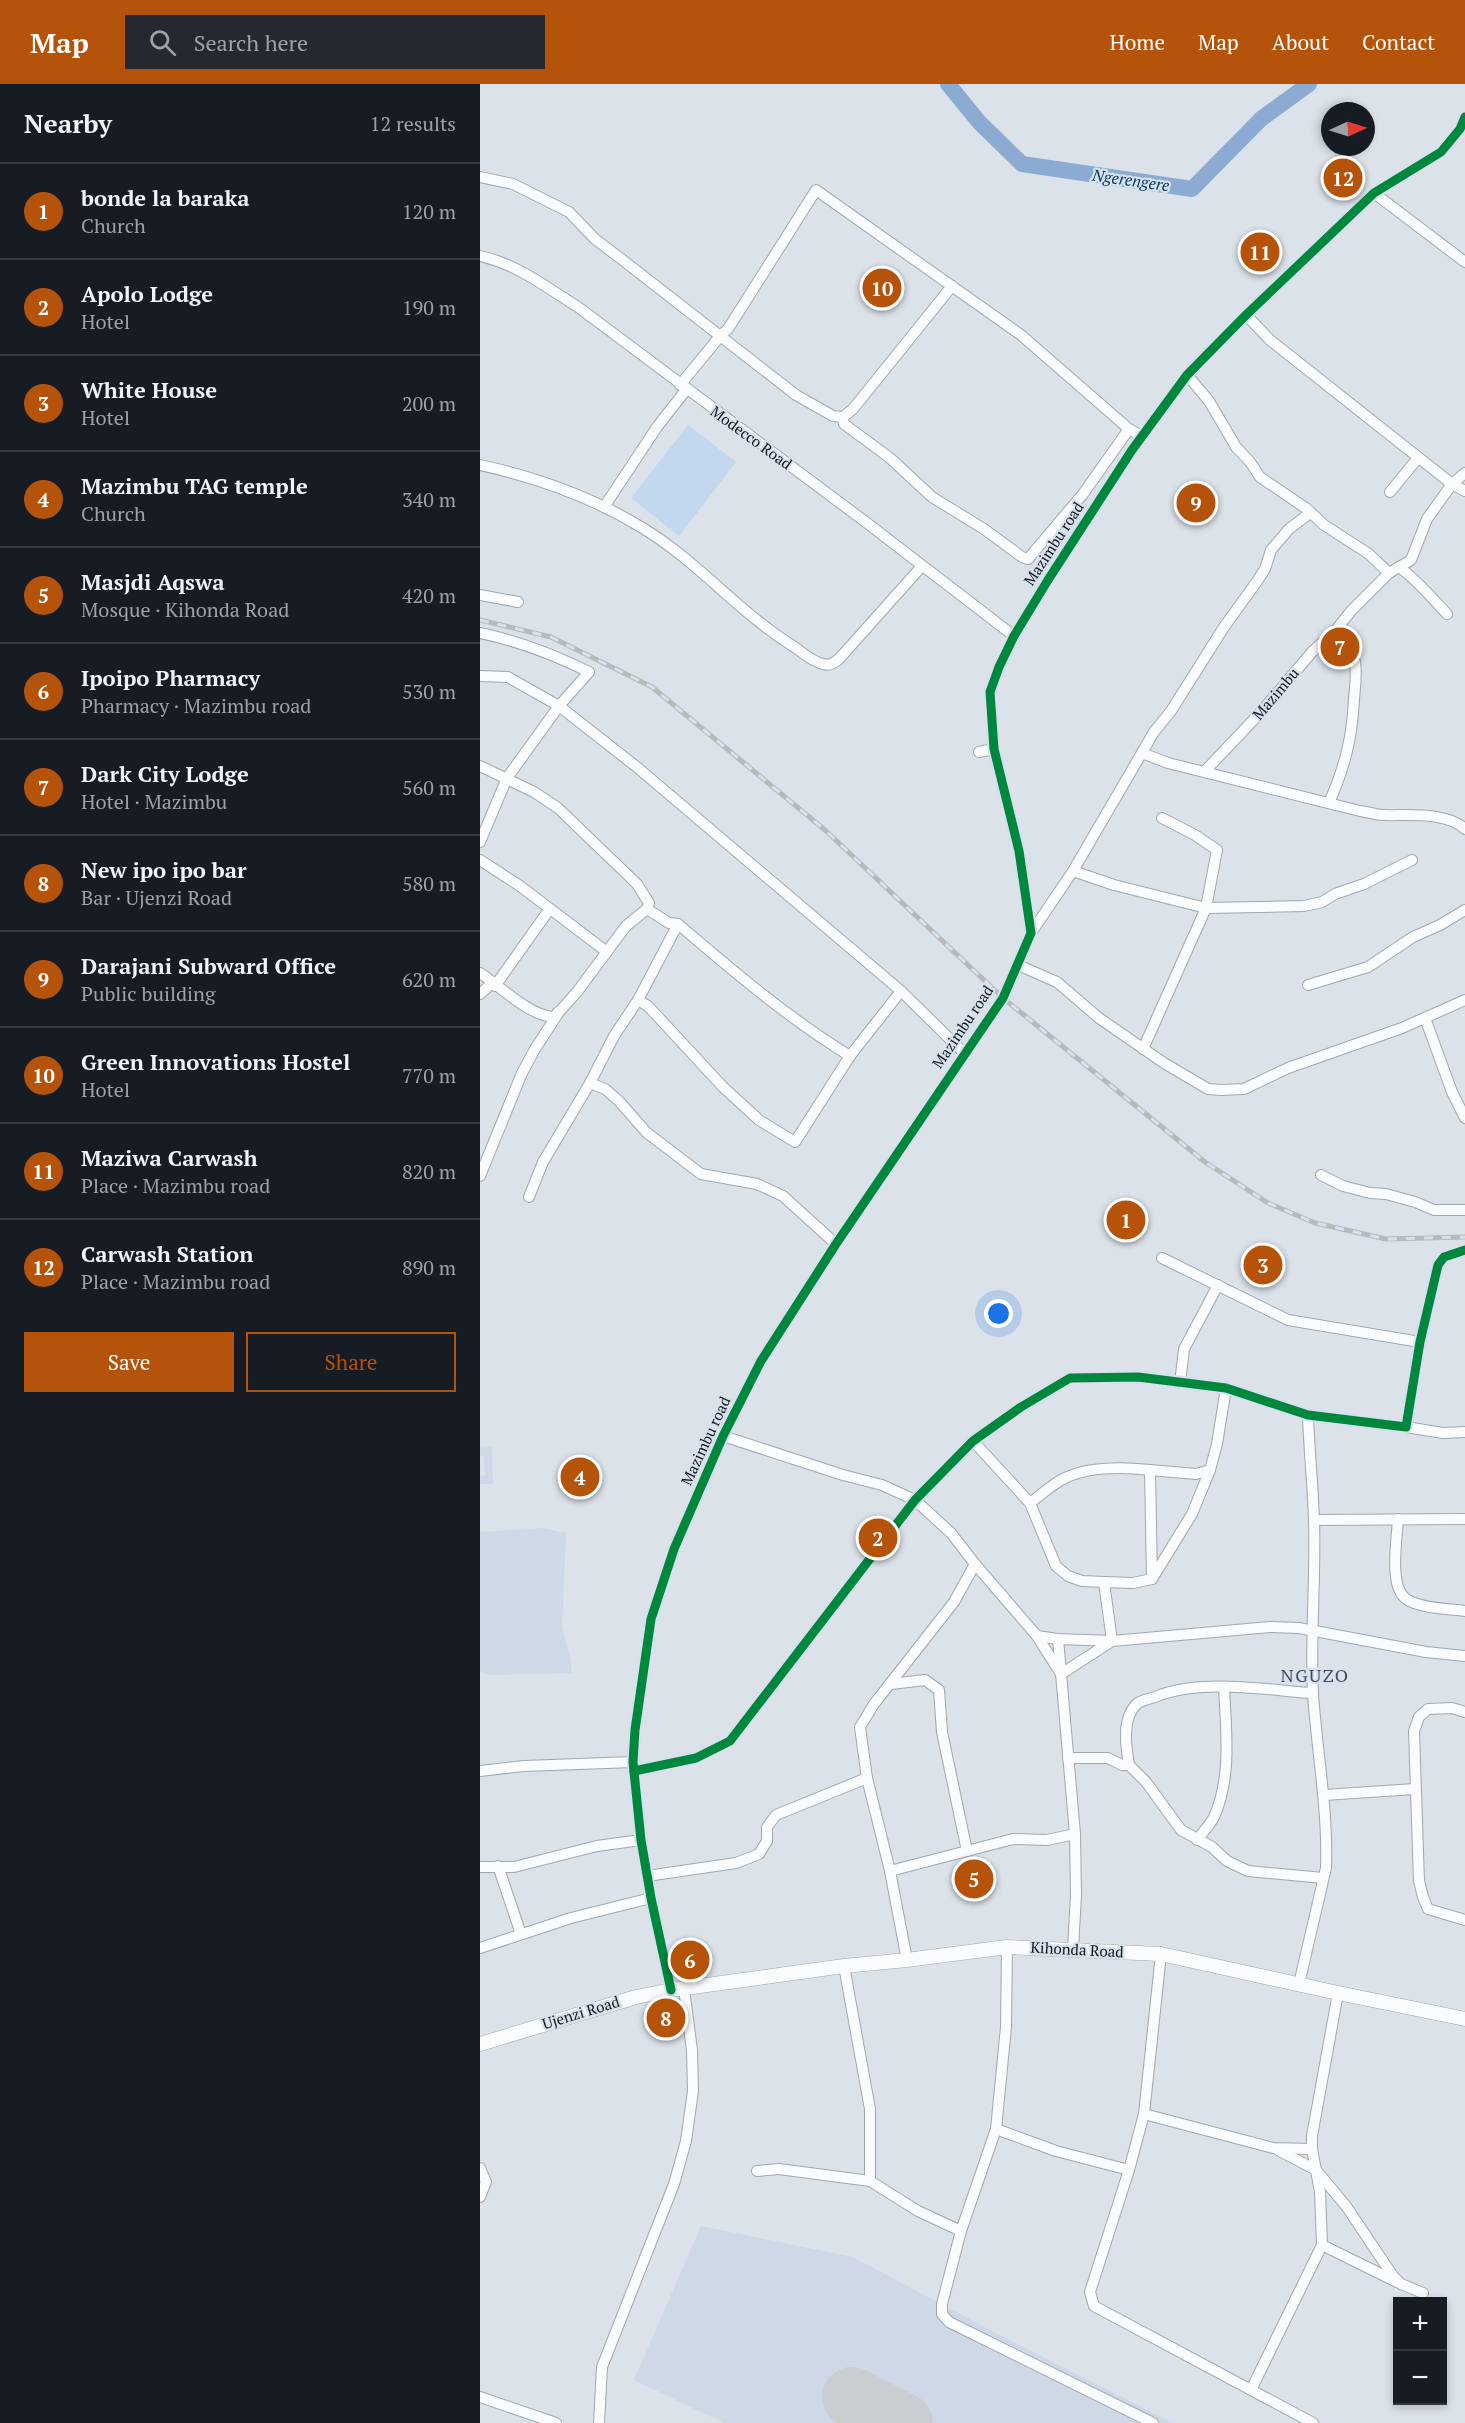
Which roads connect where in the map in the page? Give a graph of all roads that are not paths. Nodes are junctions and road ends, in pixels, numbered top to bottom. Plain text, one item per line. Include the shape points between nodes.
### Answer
1 (1465, 117) edge
2 (480, 177) edge
3 (1374, 193) junction
4 (480, 256) edge
5 (1465, 262) edge
6 (952, 286) junction
7 (1246, 315) junction
8 (721, 335) junction
9 (1187, 375) junction
10 (683, 387) junction
11 (843, 417) junction
12 (1129, 429) junction
13 (1142, 436) junction
14 (1418, 458) junction
15 (480, 465) edge
16 (1465, 473) edge
17 (1452, 484) junction
18 (1465, 491) edge
19 (1390, 492) dead end
20 (604, 507) junction
21 (1310, 513) junction
22 (922, 566) junction
23 (1394, 570) junction
24 (480, 595) edge
25 (518, 602) dead end
26 (1447, 614) dead end
27 (1336, 630) junction
28 (480, 633) edge
29 (1014, 636) junction
30 (480, 676) edge
31 (560, 706) junction
32 (994, 749) junction
33 (979, 752) dead end
34 (1142, 753) junction
35 (480, 766) edge
36 (1205, 771) junction
37 (507, 778) junction
38 (1329, 803) junction
39 (1162, 818) dead end
40 (1463, 824) edge
41 (480, 842) edge
42 (480, 860) edge
43 (1412, 860) dead end
44 (1072, 871) junction
45 (1206, 908) junction
46 (549, 909) junction
47 (647, 909) junction
48 (1465, 910) edge
49 (678, 924) junction
50 (1031, 933) junction
51 (606, 952) junction
52 (1018, 965) junction
53 (480, 973) edge
54 (494, 984) junction
55 (1308, 985) dead end
56 (901, 991) junction
57 (480, 994) edge
58 (638, 1000) junction
59 (1465, 1000) edge
60 (559, 1012) junction
61 (1425, 1018) junction
62 (1143, 1049) junction
63 (964, 1053) junction
64 (850, 1056) junction
65 (590, 1083) junction
66 (1465, 1118) edge
67 (1320, 1175) dead end
68 (480, 1176) edge
69 (529, 1197) dead end
70 (1465, 1210) edge
71 (836, 1244) junction
72 (1465, 1250) edge
73 (1162, 1258) dead end
74 (1218, 1285) junction
75 (1420, 1342) junction
76 (1180, 1383) junction
77 (1226, 1388) junction
78 (1308, 1415) junction
79 (1406, 1427) junction
80 (1465, 1432) edge
81 (723, 1436) junction
82 (974, 1441) junction
83 (1150, 1470) junction
84 (1210, 1470) junction
85 (915, 1500) junction
86 (1030, 1503) junction
87 (1398, 1519) junction
88 (1465, 1519) edge
89 (1314, 1520) junction
90 (975, 1564) junction
91 (1152, 1579) junction
92 (1104, 1582) junction
93 (1465, 1611) edge
94 (1312, 1631) junction
95 (1037, 1635) junction
96 (1058, 1640) junction
97 (1112, 1641) junction
98 (1465, 1656) edge
99 (1061, 1674) junction
100 (891, 1684) junction
101 (1224, 1687) junction
102 (1313, 1693) junction
103 (1465, 1712) edge
104 (1068, 1758) junction
105 (1129, 1765) junction
106 (633, 1767) junction
107 (480, 1771) edge
108 (867, 1778) junction
109 (1415, 1789) junction
110 (1324, 1795) junction
111 (1075, 1834) junction
112 (641, 1840) junction
113 (1197, 1840) junction
114 (967, 1851) junction
115 (498, 1866) junction
116 (480, 1867) edge
117 (890, 1872) junction
118 (647, 1876) junction
119 (1323, 1878) junction
120 (651, 1898) junction
121 (1465, 1920) edge
122 (521, 1934) junction
123 (1007, 1947) junction
124 (480, 1948) edge
125 (1073, 1949) junction
126 (1161, 1954) junction
127 (907, 1960) junction
128 (844, 1966) junction
129 (1299, 1984) junction
130 (678, 1990) junction
131 (1338, 1994) junction
132 (1465, 2019) edge
133 (480, 2044) edge
134 (1144, 2114) junction
135 (996, 2129) junction
136 (1273, 2148) junction
137 (1312, 2150) junction
138 (480, 2168) edge
139 (1129, 2170) junction
140 (1316, 2170) junction
141 (757, 2171) dead end
142 (870, 2181) junction
143 (480, 2197) edge
144 (961, 2231) junction
145 (1322, 2245) junction
146 (1401, 2284) junction
147 (1423, 2293) dead end
148 (1251, 2390) junction
149 (480, 2397) edge
150 (556, 2423) edge
151 (599, 2423) edge
152 (1154, 2423) edge
153 (1313, 2423) edge

1 - 3 street, Mazimbu road via 1441,152
2 - 8 street via 513,184 569,212 595,239
3 - 5 street
3 - 7 street, Mazimbu road
4 - 10 street, Modecco Road via 543,283
6 - 8 street via 816,190
6 - 11 street
6 - 12 street via 1021,334
7 - 9 street, Mazimbu road
7 - 14 street via 1270,340
8 - 10 street
8 - 11 street via 796,395 833,416
9 - 13 street, Mazimbu road
9 - 21 street via 1260,477
10 - 20 street
10 - 22 street, Modecco Road
11 - 12 street via 844,424 890,458 932,497 1028,559 1083,494
12 - 13 street
13 - 29 street, Mazimbu road
14 - 17 street
14 - 19 street
15 - 20 street via 550,485
16 - 17 street
17 - 18 street
17 - 23 street, Mazimbu via 1427,519 1411,560
20 - 22 street via 656,536 760,624 824,665 839,659
21 - 23 street
21 - 34 street via 1271,550 1265,569
22 - 29 street, Modecco Road
23 - 26 street via 1417,580
23 - 27 street, Mazimbu
24 - 25 street
27 - 36 street, Mazimbu
27 - 38 street via 1350,649 1356,677 1351,740
28 - 31 street via 513,640 589,672
29 - 32 street, Mazimbu road via 990,692
30 - 31 street via 508,677
31 - 37 street
31 - 56 street
32 - 33 street
32 - 50 street, Mazimbu road via 1019,851
34 - 36 street
34 - 44 street
35 - 37 street
36 - 38 street
37 - 41 street
37 - 47 street via 558,808 583,830 641,889 649,903
38 - 40 street via 1384,815 1429,815
39 - 45 street via 1217,850
42 - 46 street
43 - 45 street via 1322,902 1304,906
44 - 45 street
44 - 50 street
45 - 62 street
46 - 51 street
46 - 54 street
47 - 49 street via 669,923
47 - 51 street via 626,926
48 - 55 street via 1368,966
49 - 58 street
49 - 64 street via 755,989
50 - 52 street, Mazimbu road
51 - 60 street
52 - 62 street via 1057,982
52 - 63 street, Mazimbu road via 1003,998
53 - 54 street
54 - 57 street
54 - 60 street via 547,1016 554,1017
56 - 63 street
56 - 64 street
58 - 64 street via 759,1120 795,1142
58 - 65 street
59 - 61 street
60 - 68 street via 522,1073
61 - 62 street via 1236,1091 1208,1089
61 - 66 street
63 - 71 street, Mazimbu road
65 - 69 street via 543,1162
65 - 71 street via 605,1089 646,1132 701,1174 757,1185 783,1196
67 - 70 street via 1434,1210
71 - 81 street, Mazimbu road via 761,1361
72 - 75 street via 1444,1257 1438,1265
73 - 74 street
74 - 75 street via 1288,1320
74 - 76 street via 1184,1349
75 - 79 street
76 - 77 street
76 - 82 street via 1138,1377 1070,1378
77 - 78 street
77 - 84 street
78 - 79 street
78 - 89 street
79 - 80 street
81 - 85 street via 882,1485
81 - 106 street, Mazimbu road via 674,1549 651,1619
82 - 85 street
82 - 86 street
83 - 84 street via 1196,1474
83 - 86 street via 1114,1469 1065,1478
83 - 91 street
84 - 91 street via 1192,1514
85 - 90 street via 951,1533
85 - 106 street via 730,1741 696,1758
86 - 92 street via 1056,1566 1082,1581
87 - 88 street
87 - 89 street
87 - 93 street via 1395,1550 1400,1592 1414,1603
89 - 94 street
90 - 95 street
90 - 100 street via 954,1602
91 - 92 street
92 - 97 street
94 - 97 street via 1270,1627
94 - 98 street
94 - 102 street
95 - 96 street
95 - 99 street
96 - 97 street
96 - 99 street
97 - 99 street
99 - 104 street
100 - 108 street via 860,1726
100 - 114 street via 925,1680 939,1690 942,1732
101 - 102 street
101 - 105 street via 1168,1692 1138,1704 1127,1724
101 - 113 street via 1227,1760 1223,1784 1213,1818
102 - 110 street
103 - 109 street via 1428,1709 1419,1717 1414,1731
104 - 105 street via 1108,1758
104 - 111 street
105 - 113 street via 1181,1830
106 - 107 street via 524,1766
106 - 112 street, Mazimbu road
108 - 117 street
108 - 118 street via 776,1815 767,1827 767,1842 759,1854 736,1863
109 - 110 street
109 - 121 street via 1423,1898 1428,1909
110 - 119 street
111 - 114 street via 1047,1840 1013,1839
111 - 125 street
112 - 115 street via 597,1846 514,1867
112 - 118 street, Mazimbu road
113 - 119 street via 1248,1871
114 - 117 street
115 - 116 street
115 - 122 street
117 - 127 street
118 - 120 street, Mazimbu road
119 - 129 street
120 - 122 street
120 - 130 street, Mazimbu road
122 - 124 street
123 - 125 street, Kihonda Road
123 - 127 street, Kihonda Road
123 - 135 street via 1006,2027
125 - 126 street, Kihonda Road
126 - 129 street, Kihonda Road
126 - 134 street
127 - 128 street, Kihonda Road
128 - 130 street, Kihonda Road
128 - 142 street via 870,2109
129 - 131 street, Kihonda Road
130 - 133 street, Ujenzi Road via 636,1997
130 - 151 street, Mazimbu road via 692,2050 693,2091 686,2141 674,2184 602,2367
131 - 132 street, Kihonda Road
131 - 137 street
134 - 136 street
134 - 139 street
135 - 139 street via 1056,2151
135 - 144 street
136 - 137 street
136 - 140 street
137 - 140 street
138 - 143 street via 486,2182
139 - 148 street via 1090,2292 1091,2300 1095,2306
140 - 145 street
140 - 146 street
141 - 142 street via 779,2169
142 - 144 street via 918,2211
144 - 152 street via 942,2304 945,2318
145 - 146 street
145 - 148 street
146 - 147 street
148 - 153 street
149 - 150 street

